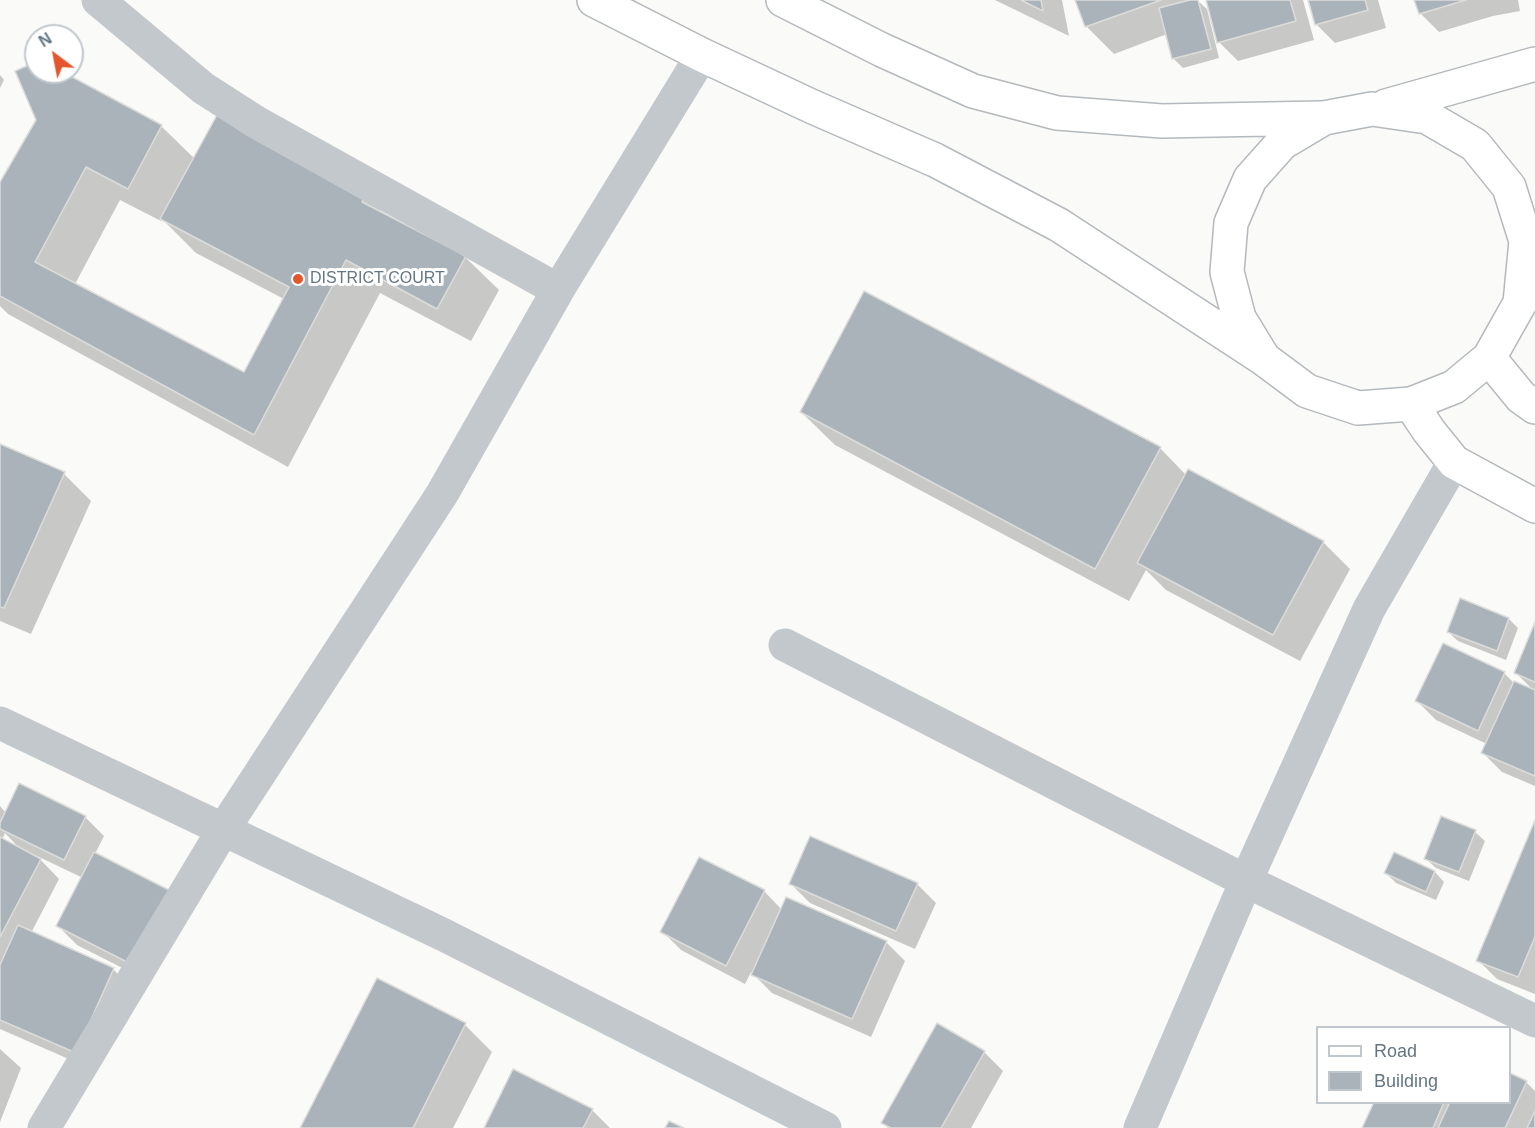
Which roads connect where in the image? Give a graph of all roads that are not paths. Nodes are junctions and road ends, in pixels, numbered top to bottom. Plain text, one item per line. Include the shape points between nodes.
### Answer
1 (98, 0) edge
2 (594, 0) edge
3 (783, 0) edge
4 (702, 55) junction
5 (1535, 64) edge
6 (1372, 109) junction
7 (1324, 118) junction
8 (1530, 233) edge
9 (558, 290) junction
10 (1489, 357) junction
11 (1264, 359) junction
12 (1411, 404) junction
13 (1535, 407) edge
14 (1454, 462) junction
15 (1535, 506) edge
16 (784, 645) dead end
17 (0, 723) edge
18 (223, 830) junction
19 (1246, 881) junction
20 (1535, 1021) edge
21 (44, 1128) edge
22 (825, 1128) edge
23 (1140, 1128) edge

1 - 9 street via 203,88 256,122
2 - 4 main road
3 - 7 main road via 973,91 1057,113 1162,121
4 - 9 street
4 - 11 main road via 935,160 1059,225
5 - 6 main road
6 - 7 main road
6 - 8 main road via 1427,117 1475,145 1509,188
7 - 11 main road via 1282,143 1250,179 1231,223 1227,272 1239,318
8 - 10 main road via 1520,303
9 - 18 street via 442,494
10 - 12 main road via 1454,387
10 - 13 main road via 1521,397
11 - 12 main road via 1307,391 1358,408
12 - 14 main road
14 - 15 main road
14 - 19 street via 1369,609
16 - 19 street
17 - 18 street
18 - 21 street
18 - 22 street via 444,934
19 - 20 street
19 - 23 street

